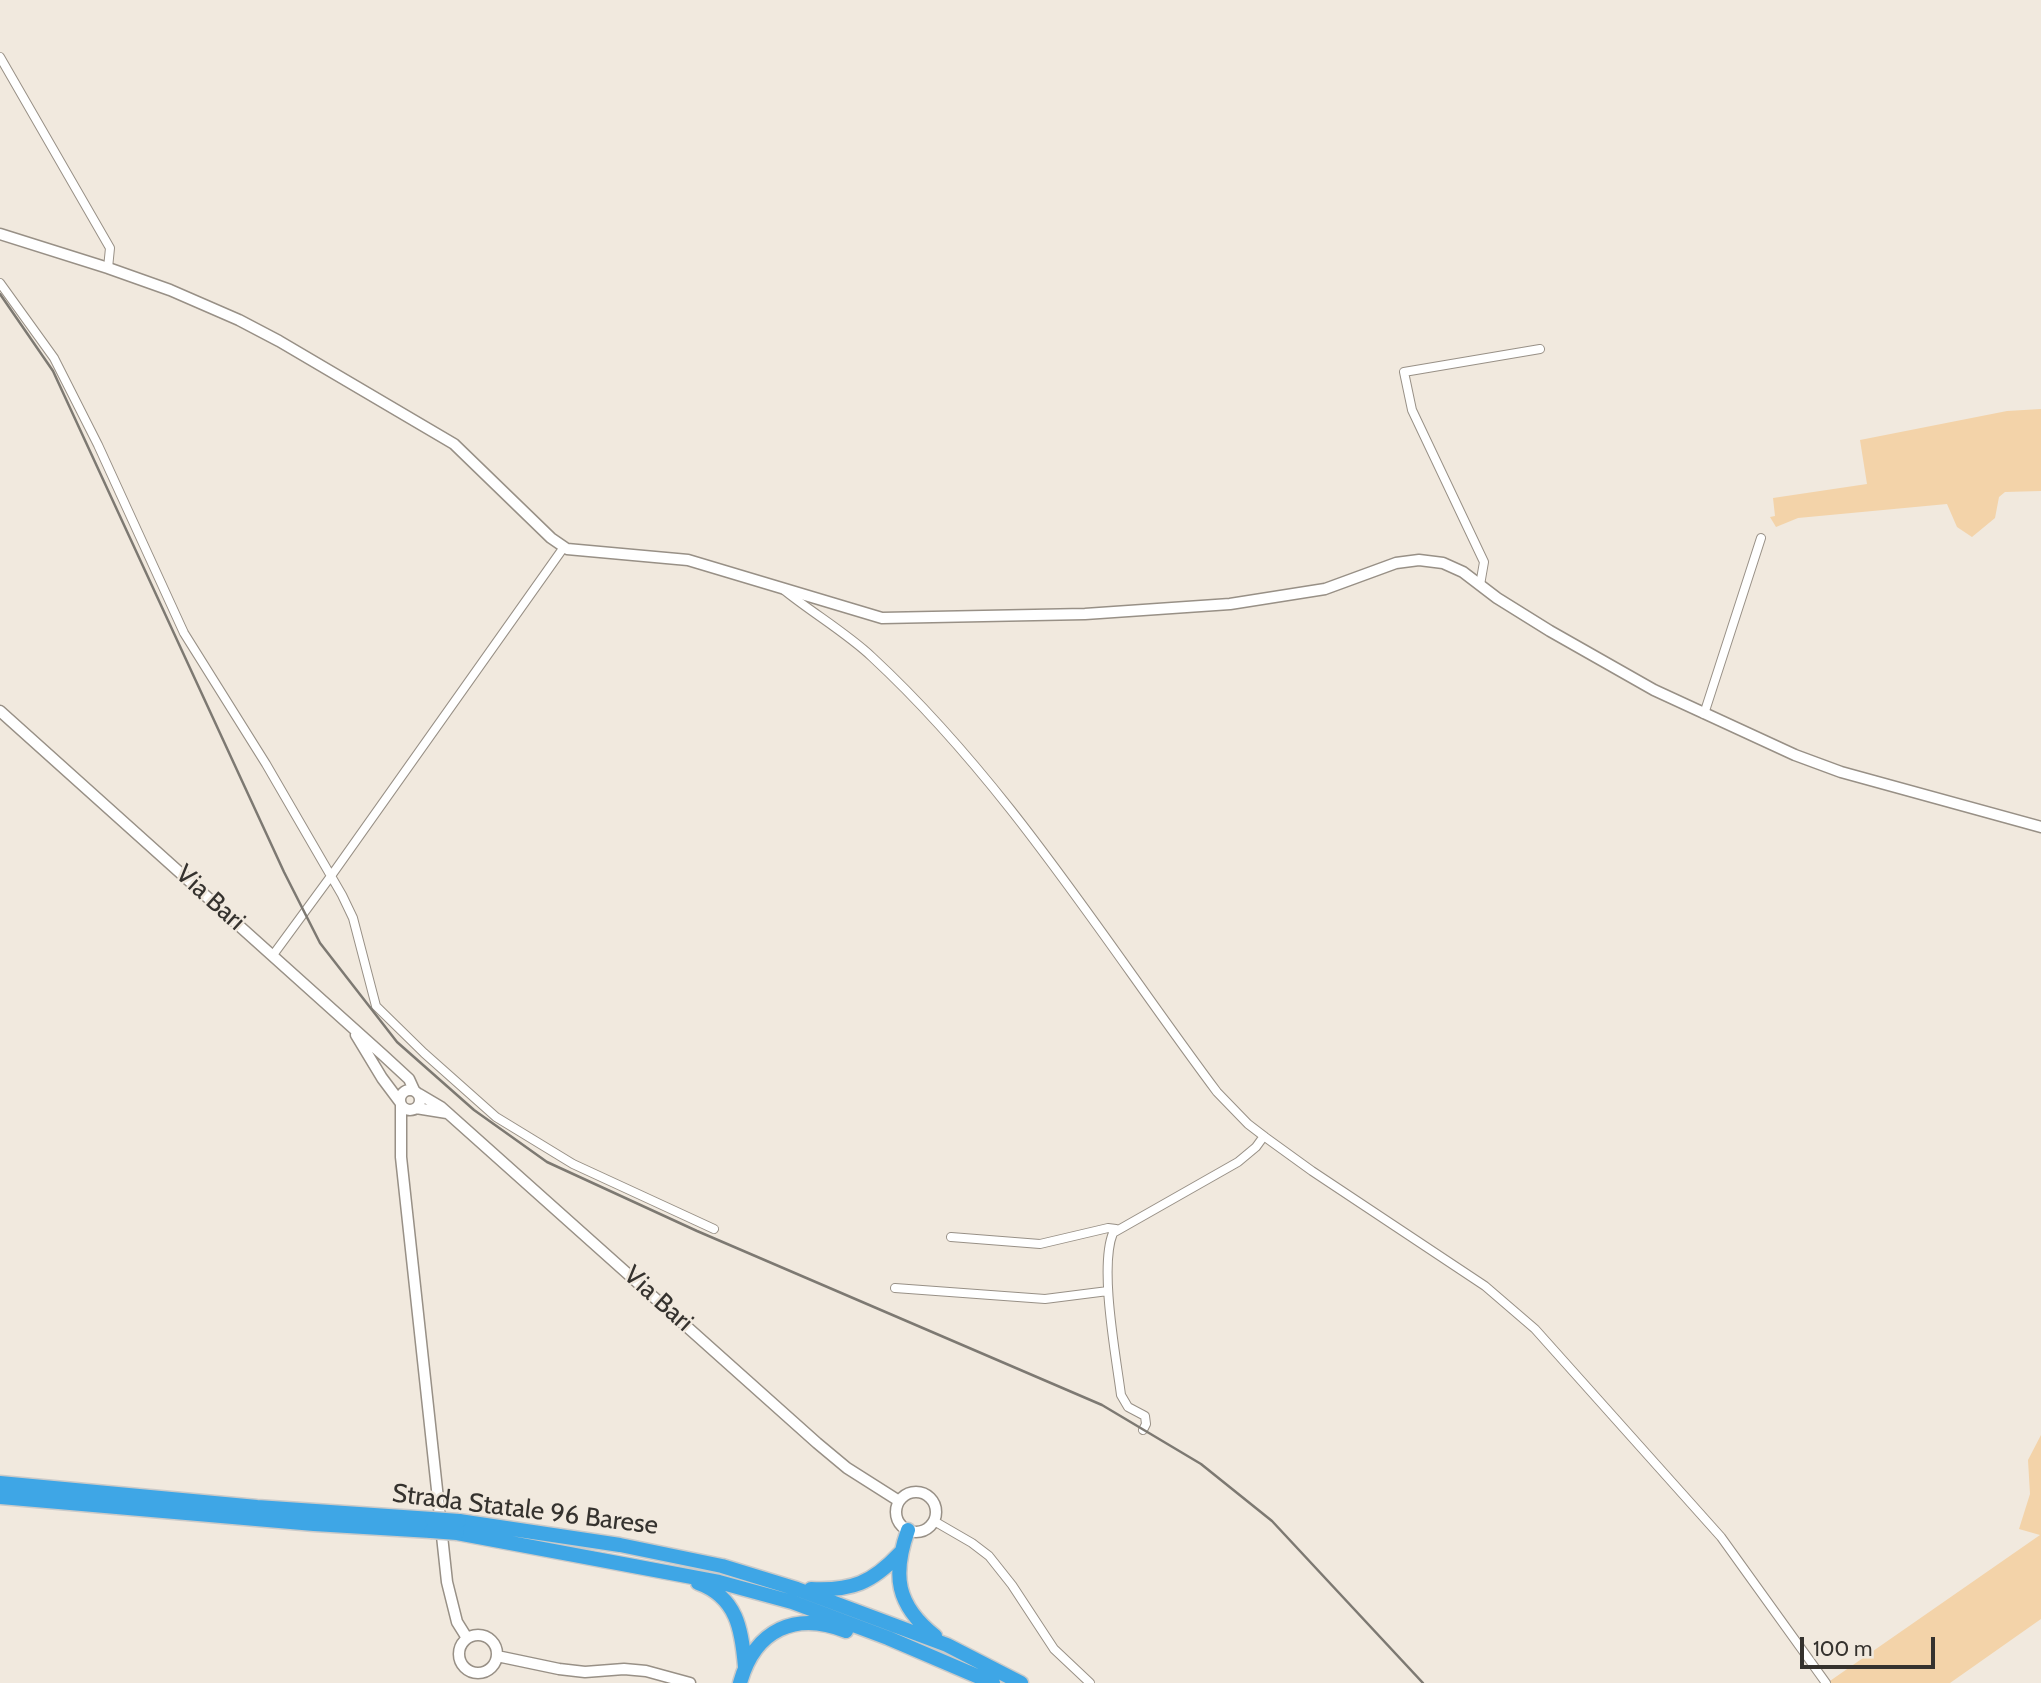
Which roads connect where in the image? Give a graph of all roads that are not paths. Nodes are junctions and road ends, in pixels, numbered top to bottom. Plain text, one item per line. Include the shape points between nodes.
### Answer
1 (0, 57) edge
2 (0, 234) edge
3 (108, 268) junction
4 (0, 283) edge
5 (1540, 349) dead end
6 (1762, 538) dead end
7 (564, 547) junction
8 (1480, 585) junction
9 (783, 590) junction
10 (0, 711) edge
11 (1704, 714) junction
12 (2041, 827) edge
13 (331, 876) junction
14 (273, 955) junction
15 (351, 1027) junction
16 (417, 1092) junction
17 (401, 1103) junction
18 (415, 1109) junction
19 (447, 1113) junction
20 (1264, 1136) junction
21 (400, 1139) junction
22 (714, 1229) dead end
23 (1116, 1229) junction
24 (951, 1237) dead end
25 (895, 1288) dead end
26 (1108, 1291) junction
27 (1143, 1430) dead end
28 (0, 1483) edge
29 (0, 1497) edge
30 (899, 1501) junction
31 (934, 1521) junction
32 (432, 1525) junction
33 (458, 1527) junction
34 (908, 1530) junction
35 (900, 1553) junction
36 (663, 1571) junction
37 (797, 1589) junction
38 (467, 1638) junction
39 (947, 1645) junction
40 (497, 1656) junction
41 (937, 1658) junction
42 (745, 1667) junction
43 (471, 1678) edge
44 (690, 1683) edge
45 (740, 1683) edge
46 (993, 1683) edge
47 (1021, 1683) edge
48 (1090, 1683) edge
49 (1826, 1683) edge

1 - 3 street via 110,248
2 - 3 main road
3 - 7 main road via 239,320 454,444
4 - 13 street via 54,358 184,633
5 - 8 street via 1404,372 1412,410 1484,562
6 - 11 street
7 - 9 main road via 688,560
7 - 13 street
8 - 9 main road via 1443,563 1419,560 1396,563 1325,589 1230,604 1085,614 882,618
8 - 11 main road via 1550,631
9 - 20 street via 871,655 923,709 1028,833 1217,1092
10 - 14 main road, Via Bari
11 - 12 main road via 1841,772
13 - 14 street
13 - 22 street via 353,918 376,1006 424,1054 496,1117 573,1164
14 - 15 main road, Via Bari
15 - 16 main road, Via Bari via 409,1079
15 - 17 main road
16 - 17 main road via 405,1091
16 - 18 main road via 421,1100
16 - 19 main road, Via Bari
17 - 18 main road via 406,1109
17 - 21 main road
18 - 19 main road
18 - 21 main road
19 - 30 main road, Via Bari via 817,1443
20 - 23 street via 1238,1162
20 - 49 street via 1485,1286 1535,1329 1721,1536
21 - 38 main road via 447,1582 457,1622
23 - 24 street via 1040,1244
23 - 26 street via 1110,1239
25 - 26 street via 1045,1299
26 - 27 street via 1121,1395 1128,1407 1145,1416
28 - 32 highway, Strada Statale 96 Barese
29 - 32 highway, Strada Statale 96 Barese via 314,1524
30 - 31 main road via 914,1492 926,1494 936,1509
30 - 34 main road via 897,1518
31 - 34 main road via 926,1530
31 - 48 street via 989,1556 1054,1648
32 - 33 highway, Strada Statale 96 Barese, bridge
33 - 36 highway, Strada Statale 96 Barese
33 - 37 highway, Strada Statale 96 Barese via 666,1553
34 - 35 highway
35 - 37 highway via 878,1575 858,1584 831,1590
35 - 39 highway via 900,1585 907,1608
36 - 41 highway, Strada Statale 96 Barese via 792,1602
36 - 42 highway via 703,1585 726,1602 740,1627
37 - 39 highway, Strada Statale 96 Barese
38 - 40 main road via 485,1636 495,1644
38 - 43 main road via 460,1647 460,1660
39 - 47 highway, Strada Statale 96 Barese
40 - 43 main road via 491,1668
40 - 44 main road via 559,1670 646,1671
41 - 42 highway via 816,1622 775,1631 756,1648
41 - 46 highway, Strada Statale 96 Barese
42 - 45 highway

